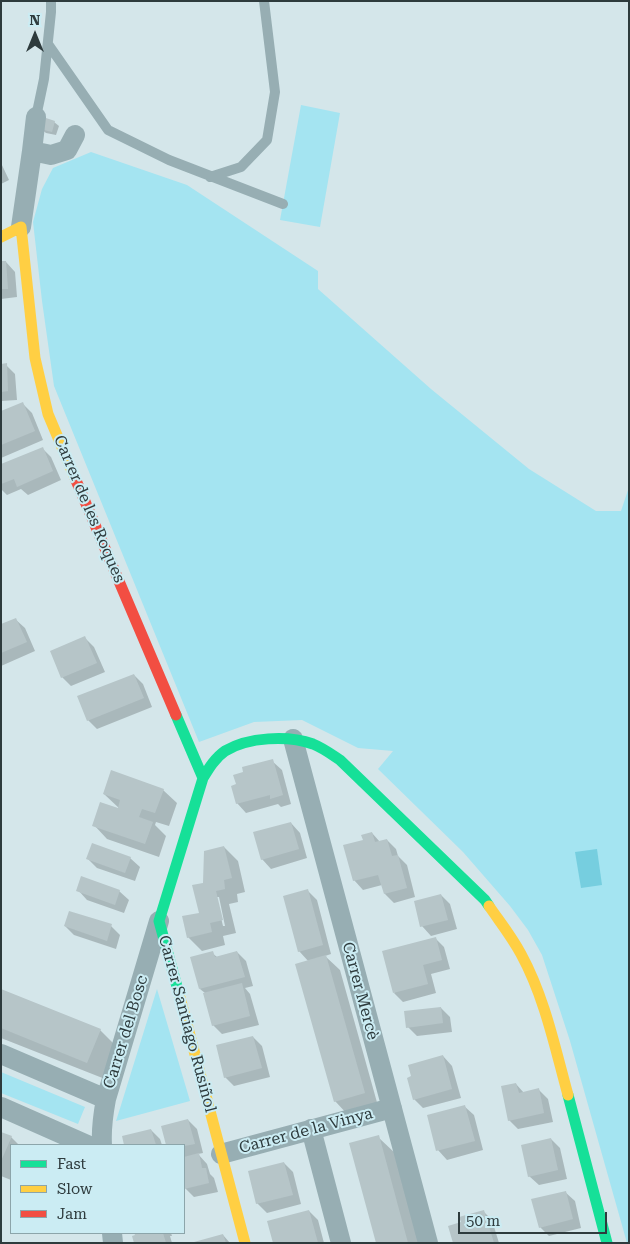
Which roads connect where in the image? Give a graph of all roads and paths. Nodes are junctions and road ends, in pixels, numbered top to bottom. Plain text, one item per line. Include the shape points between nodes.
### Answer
1 (51, 1) edge
2 (264, 1) edge
3 (48, 44) junction
4 (36, 117) joint
5 (75, 135) dead end
6 (32, 151) junction
7 (210, 176) junction
8 (283, 204) dead end
9 (21, 228) junction
10 (1, 237) edge
11 (293, 739) junction
12 (203, 778) junction
13 (159, 921) junction
14 (1, 1054) edge
15 (106, 1099) junction
16 (1, 1108) edge
17 (392, 1108) junction
18 (311, 1129) junction
19 (85, 1144) edge
20 (102, 1144) edge
21 (221, 1154) junction
22 (245, 1243) edge
23 (341, 1243) edge
24 (428, 1243) edge
25 (607, 1243) edge

1 - 3 lane
2 - 7 lane via 275,92 267,140 241,167
3 - 4 lane
3 - 7 lane via 108,130 168,160
4 - 6 street, Carrer de les Roques
5 - 6 street via 67,150 51,155
6 - 9 street, Carrer de les Roques
7 - 8 lane
9 - 10 street
9 - 12 street, Carrer de les Roques via 35,358 48,414
11 - 12 street, Carrer Santiago Rusiñol via 253,742 228,749 216,759
11 - 17 street, Carrer Mercè
11 - 25 street, Carrer Santiago Rusiñol via 311,743 340,760 485,900 521,953 546,1014
12 - 13 street, Carrer Santiago Rusiñol
13 - 15 street, Carrer del Bosc
13 - 21 street, Carrer Santiago Rusiñol
14 - 15 street
15 - 20 street, Carrer del Bosc
16 - 19 street
17 - 18 street, Carrer de la Vinya
17 - 24 street, Carrer Mercè
18 - 21 street, Carrer de la Vinya
18 - 23 street
21 - 22 street, Carrer Santiago Rusiñol

